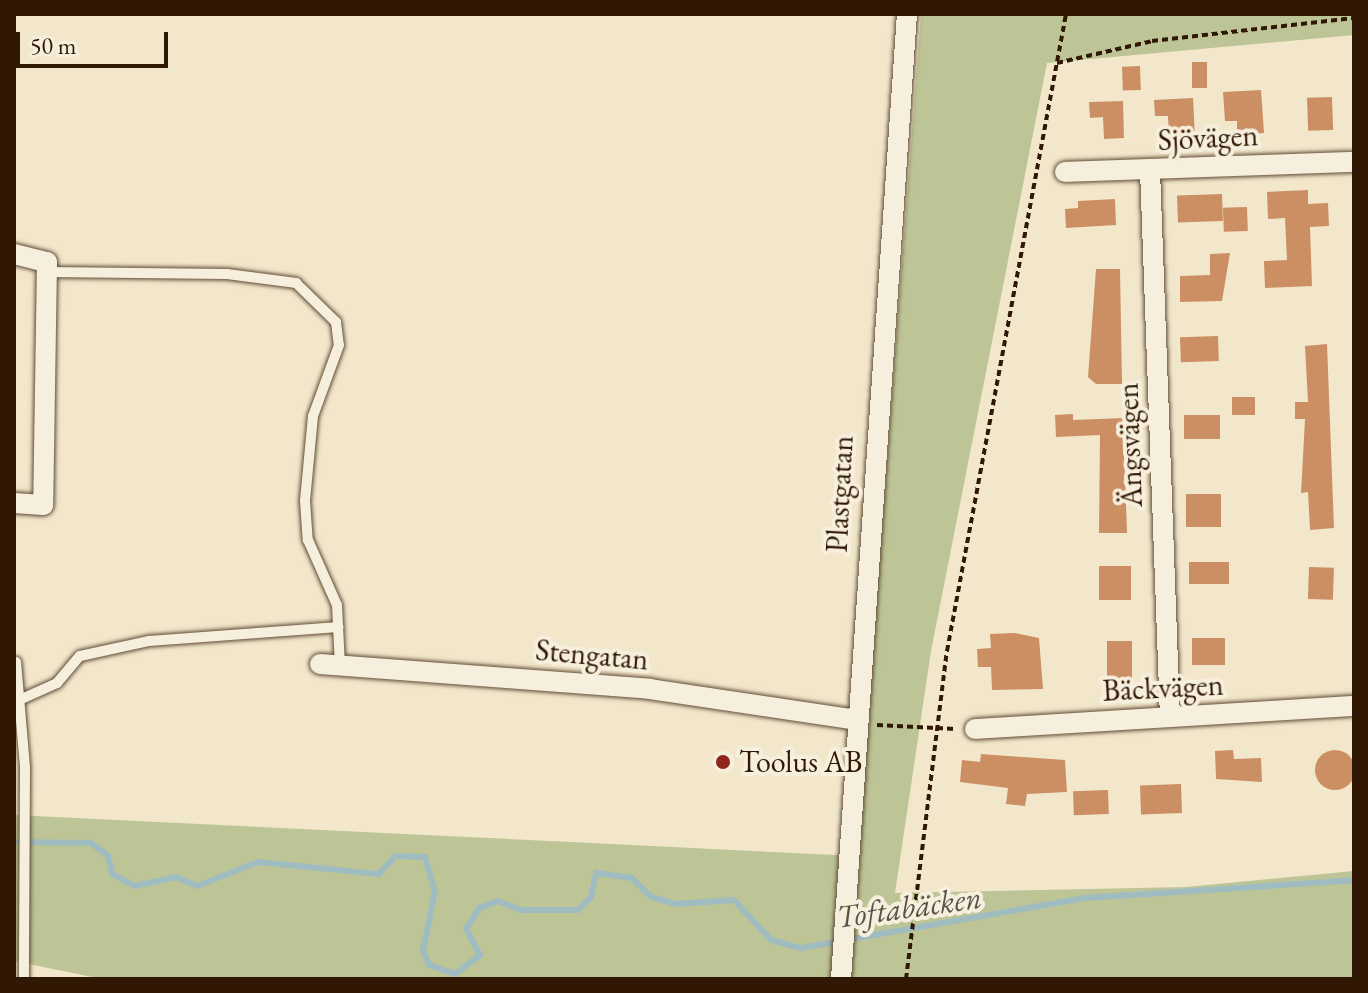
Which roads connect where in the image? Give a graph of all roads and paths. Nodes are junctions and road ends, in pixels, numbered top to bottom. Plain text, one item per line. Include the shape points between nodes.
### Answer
1 (907, 14) edge
2 (1066, 14) edge
3 (1354, 18) edge
4 (1057, 63) junction
5 (1354, 162) edge
6 (1354, 168) edge
7 (1150, 170) junction
8 (1065, 172) dead end
9 (14, 254) edge
10 (47, 272) junction
11 (14, 503) edge
12 (338, 627) junction
13 (16, 662) edge
14 (330, 665) joint
15 (17, 701) junction
16 (1354, 706) edge
17 (1170, 717) junction
18 (857, 720) junction
19 (975, 729) joint
20 (936, 730) junction
21 (842, 969) edge
22 (24, 979) edge
23 (906, 979) edge

1 - 18 street, Plastgatan
2 - 4 path
3 - 4 path via 1152,41
4 - 20 path
5 - 6 street
5 - 7 street, Sjövägen
7 - 8 street, Sjövägen
7 - 17 street, Ängsvägen
9 - 10 street via 47,262
10 - 11 street via 43,505
10 - 12 lane via 227,274 296,283 336,322 339,345 313,416 305,501 308,540 337,605
12 - 14 lane
12 - 15 lane via 149,641 92,654 73,659 57,683
13 - 15 lane
14 - 18 street, Stengatan via 650,689
15 - 22 lane via 26,837
16 - 17 street, Bäckvägen
17 - 19 street, Bäckvägen
18 - 20 path
18 - 21 street, Plastgatan
19 - 20 path
20 - 23 path

